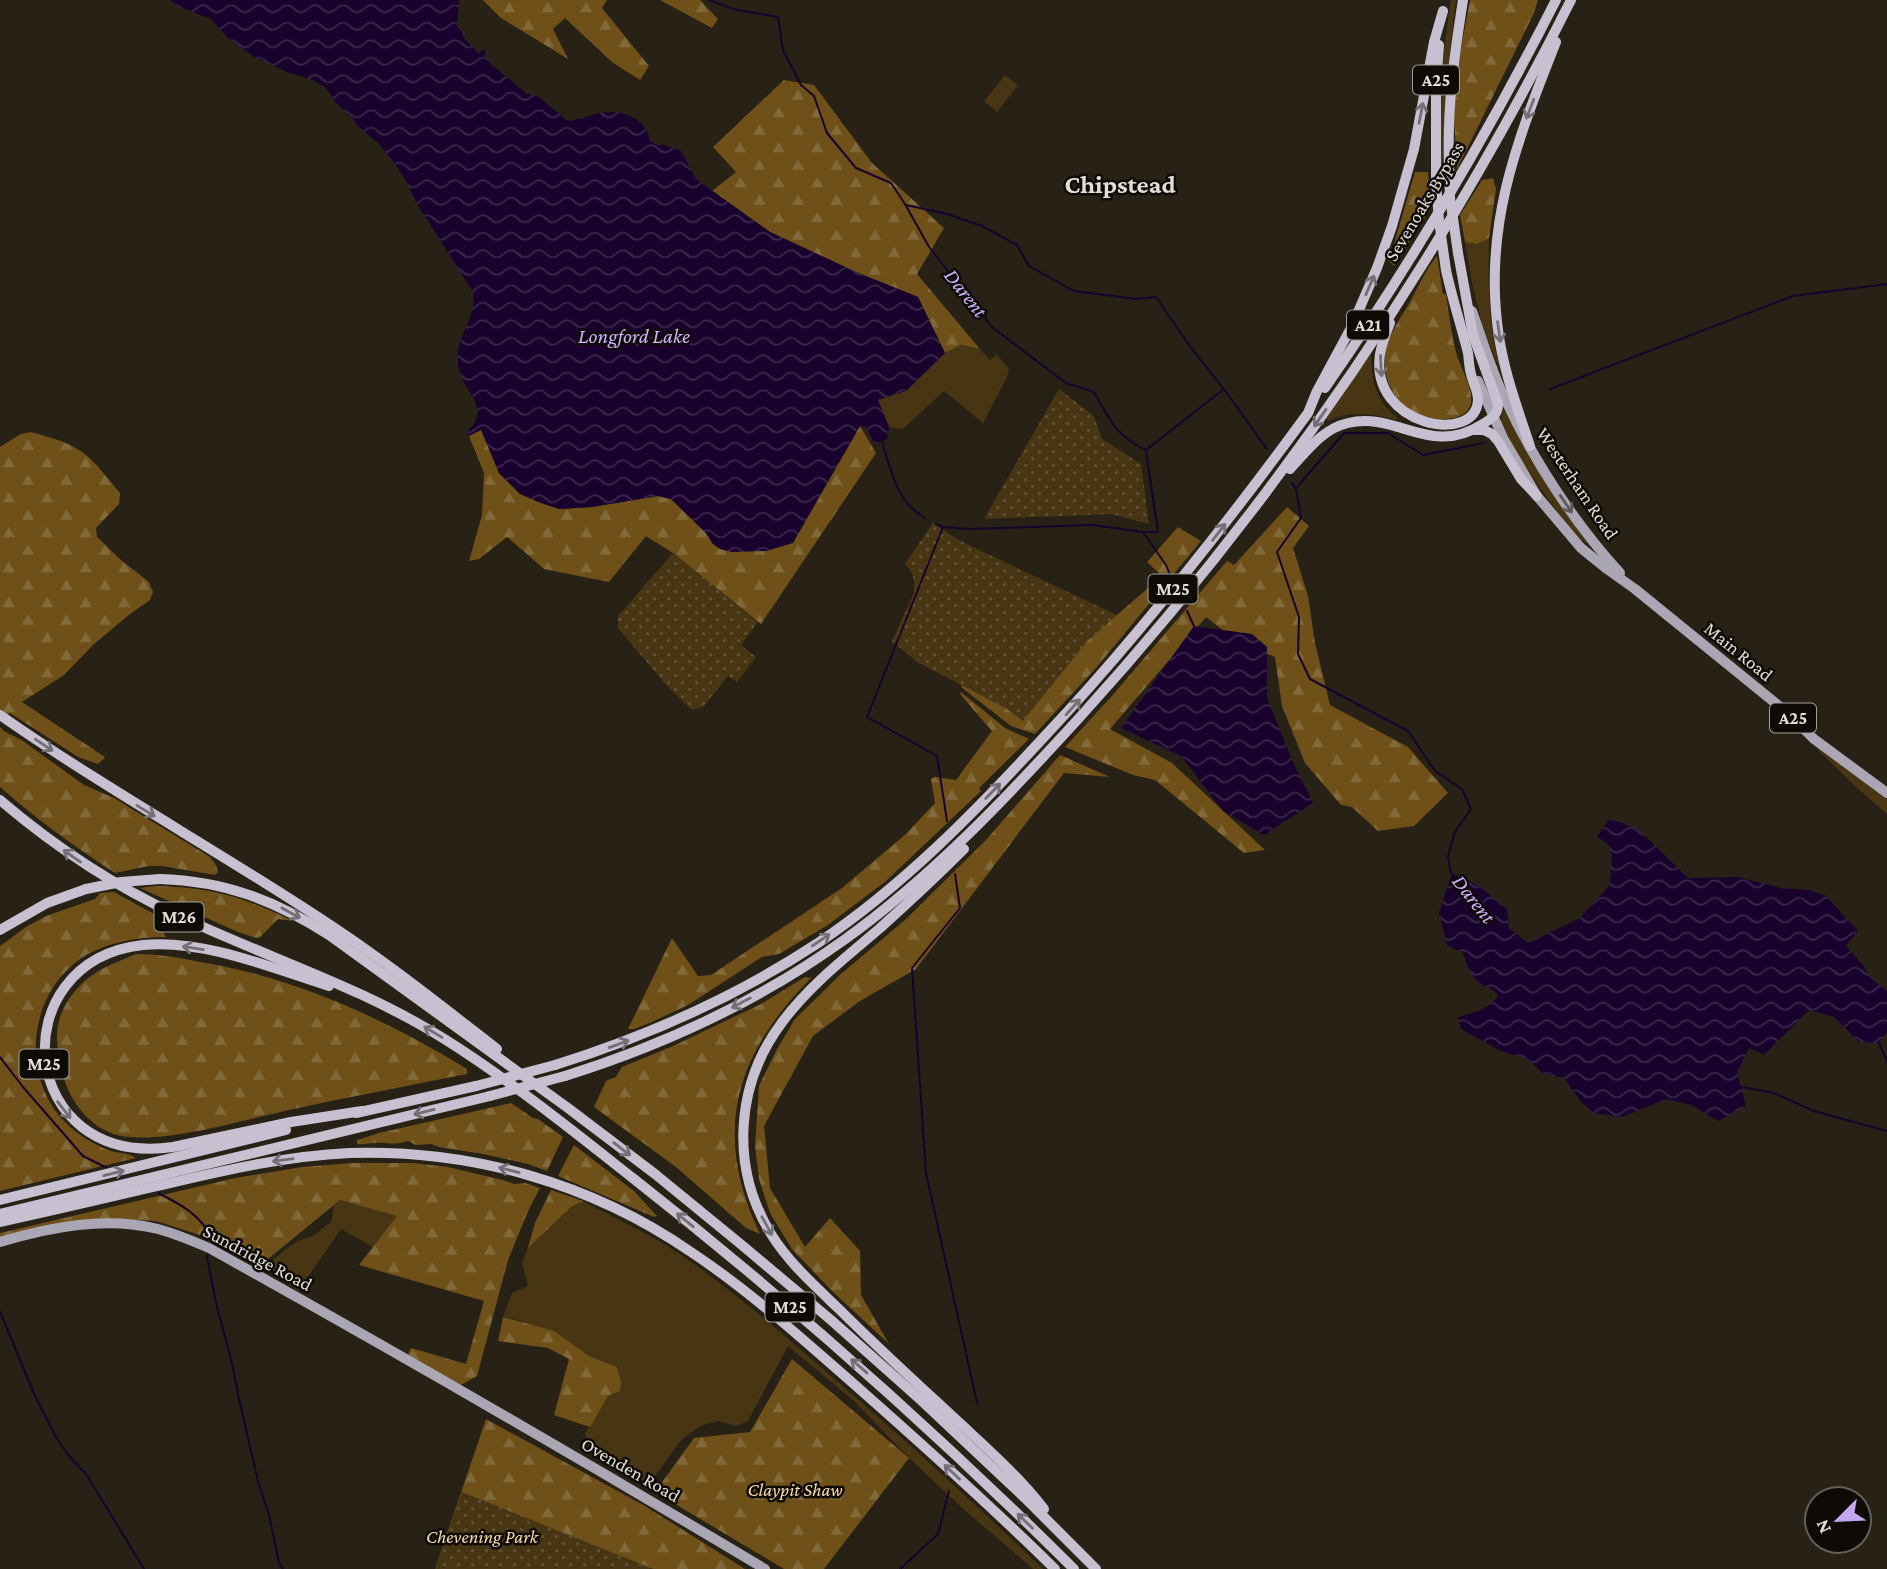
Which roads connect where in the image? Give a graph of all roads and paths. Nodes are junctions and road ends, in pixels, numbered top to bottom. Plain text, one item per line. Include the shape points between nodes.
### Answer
1 (1463, 0) edge
2 (1548, 0) edge
3 (1556, 0) edge
4 (1572, 0) edge
5 (1444, 5) edge
6 (1503, 102) junction
7 (1464, 290) junction
8 (1399, 301) junction
9 (1468, 355) junction
10 (1308, 412) junction
11 (1493, 417) junction
12 (1474, 430) junction
13 (1530, 446) junction
14 (1267, 490) junction
15 (1537, 496) junction
16 (1635, 589) junction
17 (0, 715) edge
18 (1887, 793) edge
19 (1006, 796) junction
20 (0, 800) edge
21 (0, 930) edge
22 (376, 1001) junction
23 (568, 1108) junction
24 (362, 1111) junction
25 (0, 1200) edge
26 (0, 1214) edge
27 (0, 1222) edge
28 (0, 1242) edge
29 (478, 1401) joint
30 (1067, 1539) junction
31 (765, 1569) edge
32 (1055, 1569) edge
33 (1074, 1569) edge
34 (1096, 1569) edge

1 - 7 highway, Westerham Road / A25, bridge via 1448,106 1452,212
2 - 6 highway
3 - 6 highway, Sevenoaks Bypass / A21
4 - 8 highway, Sevenoaks Bypass / A21 via 1485,160
4 -> 13 highway via 1512,161 1496,241 1500,341
5 - 9 highway, Westerham Road / A25, bridge via 1436,83 1436,182 1446,270
10 -> 5 highway via 1352,326 1392,226
6 - 10 highway, Sevenoaks Bypass / A21 via 1405,268
7 - 11 highway via 1477,348 1499,404
7 - 13 main road, Westerham Road / A25 via 1503,394
8 -> 9 highway via 1379,362 1386,393 1401,410 1435,424 1453,424 1469,417 1478,400
8 -> 14 highway, M25
9 - 11 main road, Westerham Road / A25
24 -> 10 highway, M25, bridge via 555,1065 647,1033 736,992 826,937 898,882 992,793 1103,672 1199,557
11 - 12 highway, M25
11 - 15 main road, Westerham Road / A25
12 - 14 highway, M25 via 1434,437 1378,422 1341,425 1318,439
12 - 15 highway via 1485,430 1499,441 1521,479
13 -> 16 main road, Westerham Road / A25 via 1584,530
14 - 19 highway, M25 via 1151,636
15 - 16 main road, Westerham Road / A25 via 1581,548
16 - 18 main road, Main Road / A25 via 1814,739
17 -> 23 highway via 344,934
19 -> 26 highway, M25, bridge via 909,890 856,932 758,994 630,1054 490,1096
19 -> 30 highway, M25 via 964,849 820,980 781,1023 750,1083 743,1147 756,1205 787,1255 856,1327 1014,1473
22 -> 20 highway, M26 via 141,898 80,862
21 -> 23 highway, M25, bridge via 38,908 121,881 160,879 237,890 264,899 328,935
22 -> 24 highway, M25 via 220,953 145,945 103,955 71,977 50,1010 43,1039 44,1069 60,1105 87,1132 124,1147 173,1147
33 -> 22 highway, M25 via 880,1385 702,1233 509,1084 449,1042
23 -> 30 highway, M25 via 831,1320
25 -> 24 highway, M25
32 -> 27 highway, M25 via 881,1408 730,1280 643,1222 554,1182 445,1157 329,1154 243,1167
28 - 29 main road, Sundridge Road via 59,1228 108,1224 157,1229 209,1248
29 - 31 main road, Ovenden Road
30 - 34 highway, M25

